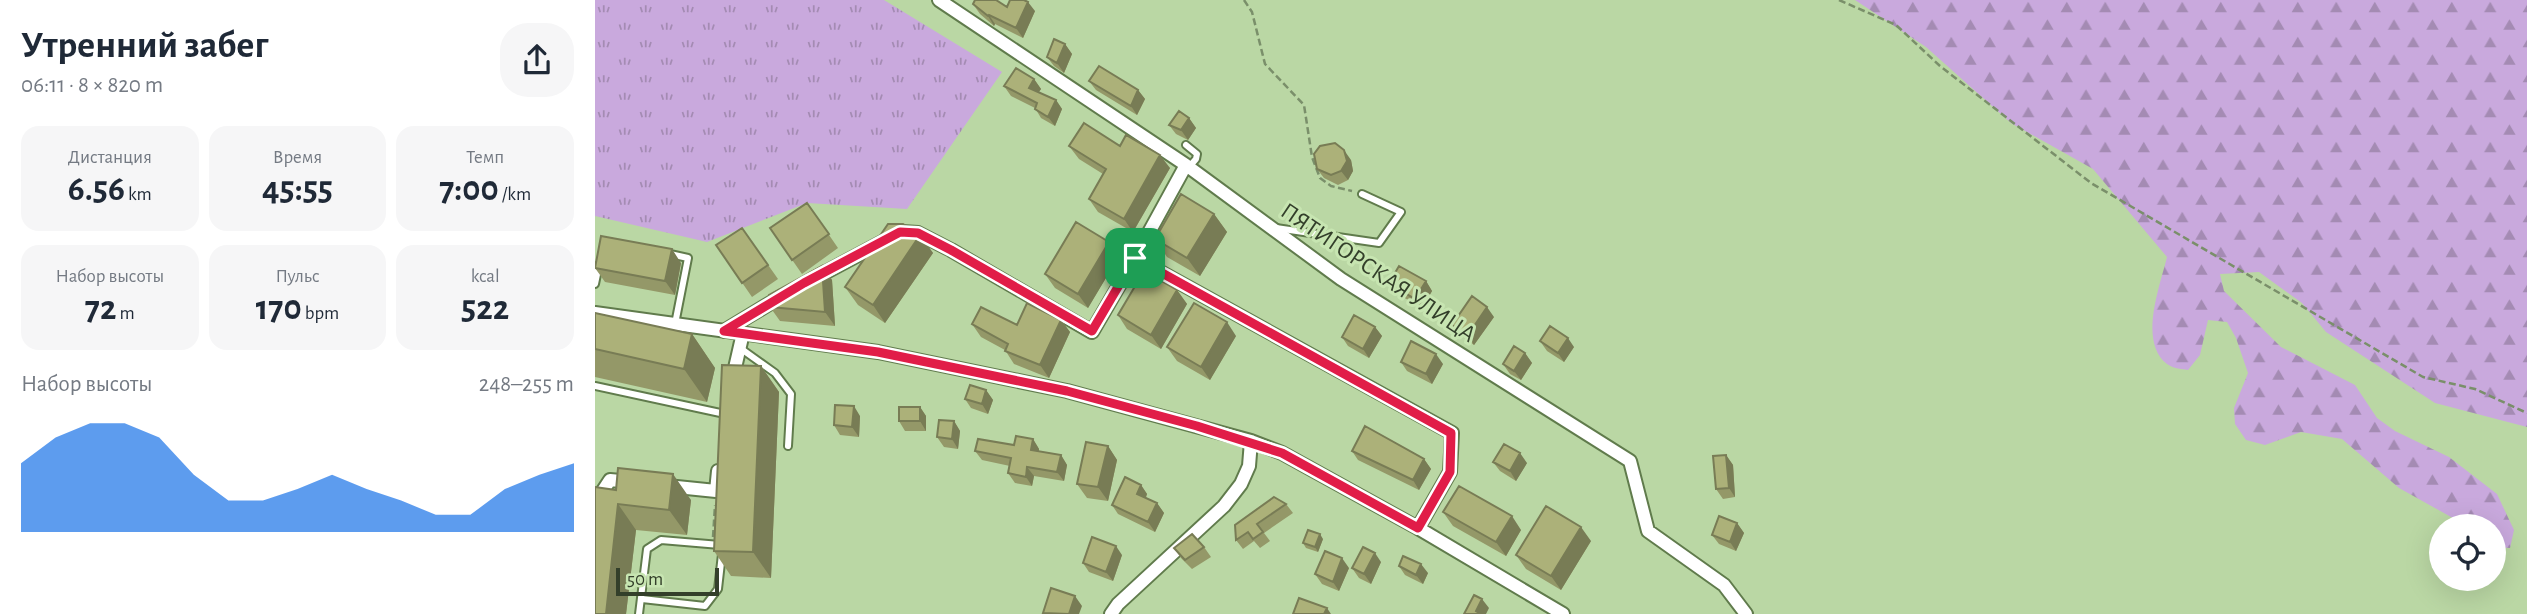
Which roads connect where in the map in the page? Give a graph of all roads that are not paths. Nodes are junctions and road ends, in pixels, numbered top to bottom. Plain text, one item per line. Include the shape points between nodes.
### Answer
1 (939, 0) edge
2 (1187, 145) dead end
3 (1188, 166) junction
4 (1362, 194) road end
5 (1271, 228) junction
6 (603, 252) edge
7 (664, 253) edge
8 (1135, 258) junction
9 (595, 284) edge
10 (595, 313) edge
11 (675, 324) junction
12 (724, 331) junction
13 (743, 333) junction
14 (740, 348) junction
15 (595, 386) edge
16 (724, 421) joint
17 (1251, 441) junction
18 (788, 446) dead end
19 (720, 453) edge
20 (595, 503) edge
21 (1418, 528) junction
22 (642, 599) junction
23 (639, 614) edge
24 (1111, 614) edge
25 (1563, 614) edge
26 (1746, 614) edge

1 - 3 street, ПЯТИГОРСКАЯ УЛИЦА
2 - 3 lane via 1197,154
3 - 5 street, ПЯТИГОРСКАЯ УЛИЦА
3 - 8 street
4 - 5 lane via 1401,212 1379,243
5 - 26 street, ПЯТИГОРСКАЯ УЛИЦА via 1341,279 1630,461 1648,531 1724,586
6 - 9 lane
7 - 11 lane via 688,258
8 - 12 street via 1092,331 918,233 900,232
8 - 21 street via 1451,433 1450,472
10 - 11 street
11 - 12 street
12 - 13 street
13 - 14 street
13 - 17 street via 878,352 1067,391
14 - 16 street
14 - 18 lane via 775,373 791,394
15 - 16 lane
17 - 21 street via 1282,453
17 - 24 street via 1249,466 1224,506
19 - 20 street via 716,491 610,480
21 - 25 street
22 - 22 lane via 705,606 718,589 723,545 661,540 647,549
22 - 23 lane

